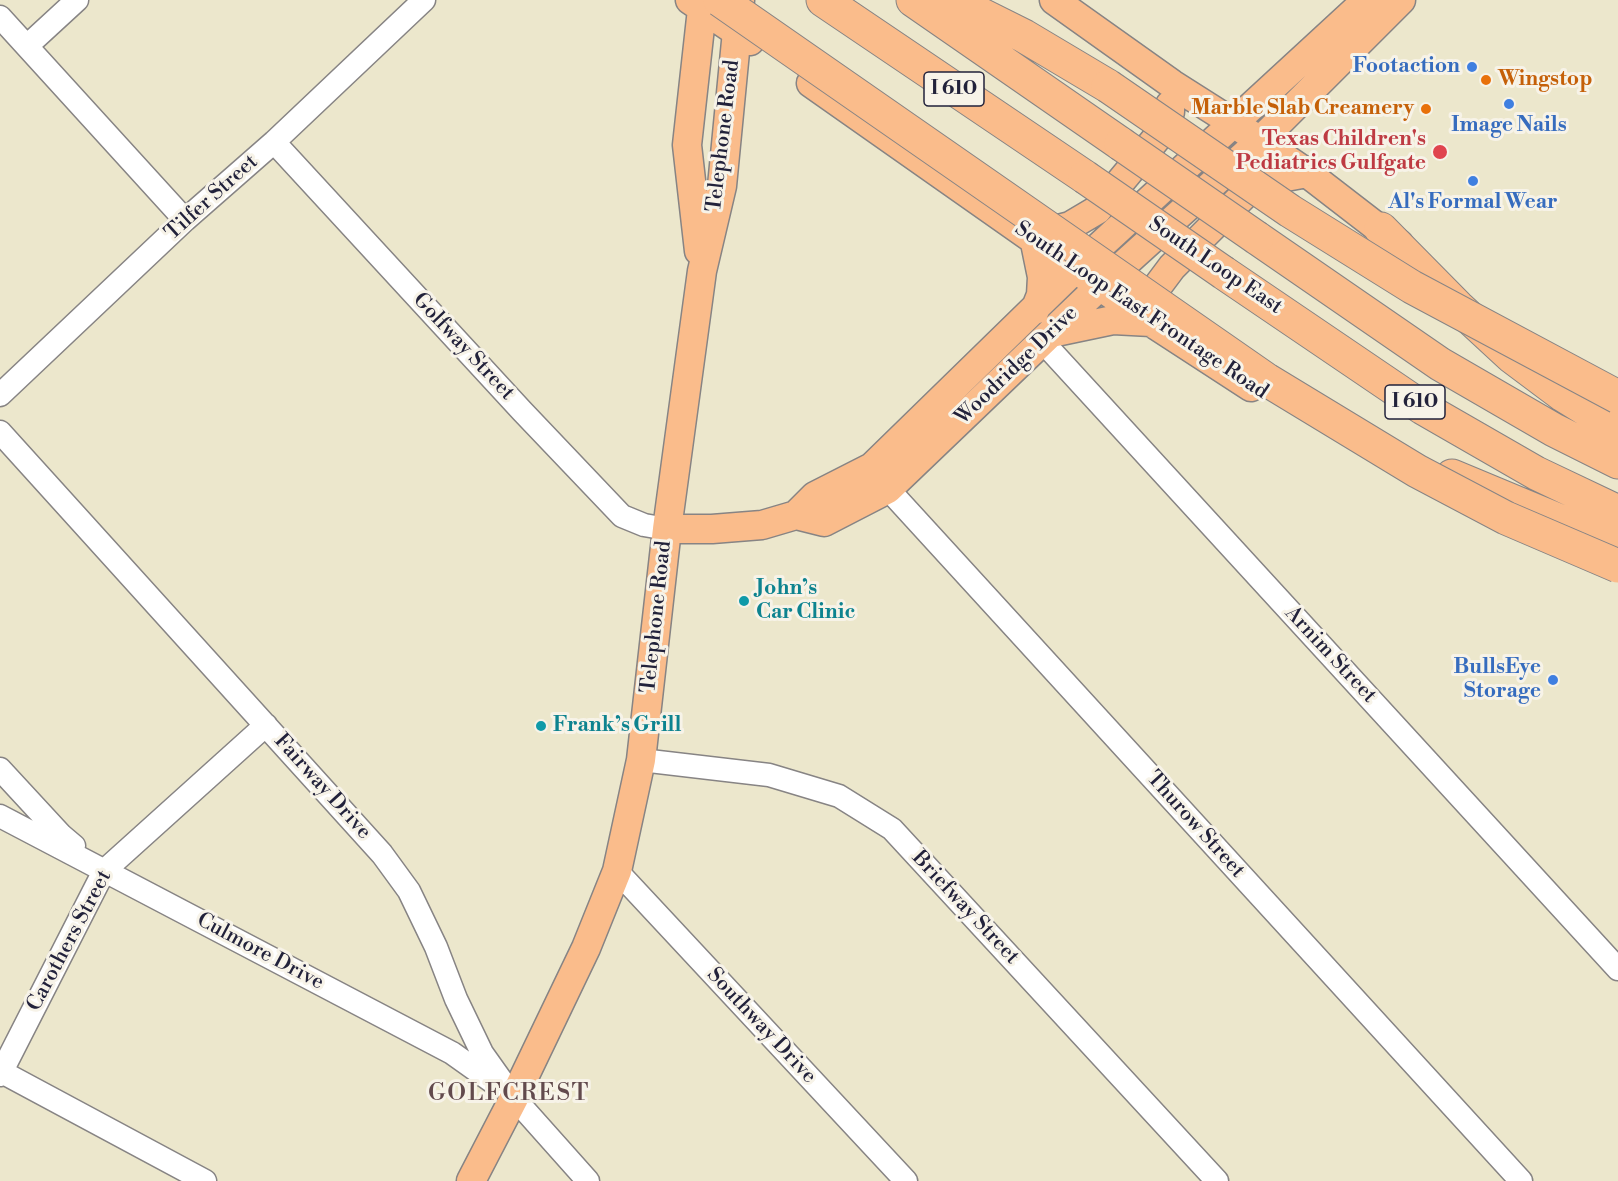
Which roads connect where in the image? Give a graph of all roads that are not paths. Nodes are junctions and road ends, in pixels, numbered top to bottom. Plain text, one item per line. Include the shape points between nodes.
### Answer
1 (77, 0) edge
2 (424, 0) edge
3 (740, 0) edge
4 (823, 0) edge
5 (913, 0) edge
6 (952, 0) edge
7 (1054, 0) edge
8 (1367, 0) edge
9 (1401, 0) edge
10 (704, 2) edge
11 (0, 16) edge
12 (736, 32) junction
13 (27, 46) junction
14 (1172, 84) junction
15 (1235, 123) junction
16 (1260, 141) junction
17 (274, 142) junction
18 (1307, 173) junction
19 (185, 220) junction
20 (1381, 230) junction
21 (1032, 237) junction
22 (1076, 268) junction
23 (702, 271) junction
24 (1100, 286) junction
25 (1035, 309) junction
26 (1151, 322) junction
27 (1046, 337) junction
28 (0, 395) edge
29 (1618, 397) edge
30 (1618, 404) edge
31 (1289, 411) junction
32 (1618, 429) edge
33 (0, 432) edge
34 (1618, 462) edge
35 (880, 478) junction
36 (1618, 512) edge
37 (667, 529) junction
38 (1618, 545) edge
39 (1618, 566) edge
40 (1618, 577) edge
41 (266, 725) junction
42 (641, 760) junction
43 (0, 769) edge
44 (0, 816) edge
45 (104, 871) junction
46 (617, 871) junction
47 (1618, 969) edge
48 (1, 1072) edge
49 (514, 1098) junction
50 (206, 1181) edge
51 (471, 1181) edge
52 (588, 1181) edge
53 (906, 1181) edge
54 (1217, 1181) edge
55 (1521, 1181) edge

1 - 13 street
2 - 17 street, Tilfer Street
3 - 12 main road, Telephone Road
4 - 36 highway, South Loop East / I 610, bridge via 1423,408 1536,473
5 - 34 highway, I 610, bridge via 1440,364
6 - 29 highway, bridge via 1024,36 1108,86 1290,211 1412,287
7 - 14 main road
8 - 15 main road, Woodridge Drive
9 - 16 main road, Woodridge Drive
10 - 12 main road, South Loop East Frontage Road
10 - 23 main road, Telephone Road via 687,145
10 - 39 highway, bridge via 1341,427 1506,518
11 - 13 street
12 - 21 main road, South Loop East Frontage Road
12 - 23 main road, Telephone Road via 722,186
13 - 19 street
14 - 15 main road
14 - 21 main road via 1170,112 1160,134 1097,210 1070,226
15 - 16 main road
15 - 22 main road, Woodridge Drive
16 - 18 main road
16 - 24 main road, Woodridge Drive
17 - 19 street, Tilfer Street
17 - 37 street, Golfway Street via 622,516
18 - 20 main road
18 - 26 main road via 1275,179 1248,191 1172,267 1154,291
19 - 28 street, Tilfer Street
20 - 30 main road via 1519,341
20 - 32 highway via 1511,356
21 - 22 main road, South Loop East Frontage Road
21 - 25 main road via 1042,277
22 - 24 main road, South Loop East Frontage Road
22 - 25 main road, Woodridge Drive
23 - 37 main road, Telephone Road
24 - 26 main road, South Loop East Frontage Road
24 - 27 main road, Woodridge Drive
25 - 35 main road, Woodridge Drive
26 - 27 main road via 1113,320
26 - 31 main road, South Loop East Frontage Road
27 - 35 main road, Woodridge Drive
27 - 47 street, Arnim Street
31 - 38 highway
31 - 40 main road, South Loop East Frontage Road via 1413,486 1531,542
33 - 41 street, Fairway Drive
35 - 37 main road, Woodridge Drive via 815,496 796,515 762,525
35 - 55 street, Thurow Street
37 - 42 main road, Telephone Road
41 - 45 street, Carothers Street
41 - 49 street, Fairway Drive via 382,854 409,891 482,1053
42 - 46 main road, Telephone Road
42 - 54 street, Briefway Street via 769,775 839,796 892,829
43 - 45 street via 61,835
44 - 45 street, Culmore Drive
45 - 48 street, Carothers Street
45 - 49 street, Culmore Drive via 452,1053
46 - 49 main road, Telephone Road via 586,948
46 - 53 street, Southway Drive
48 - 50 street
49 - 51 main road, Telephone Road
49 - 52 street, Fairway Drive

